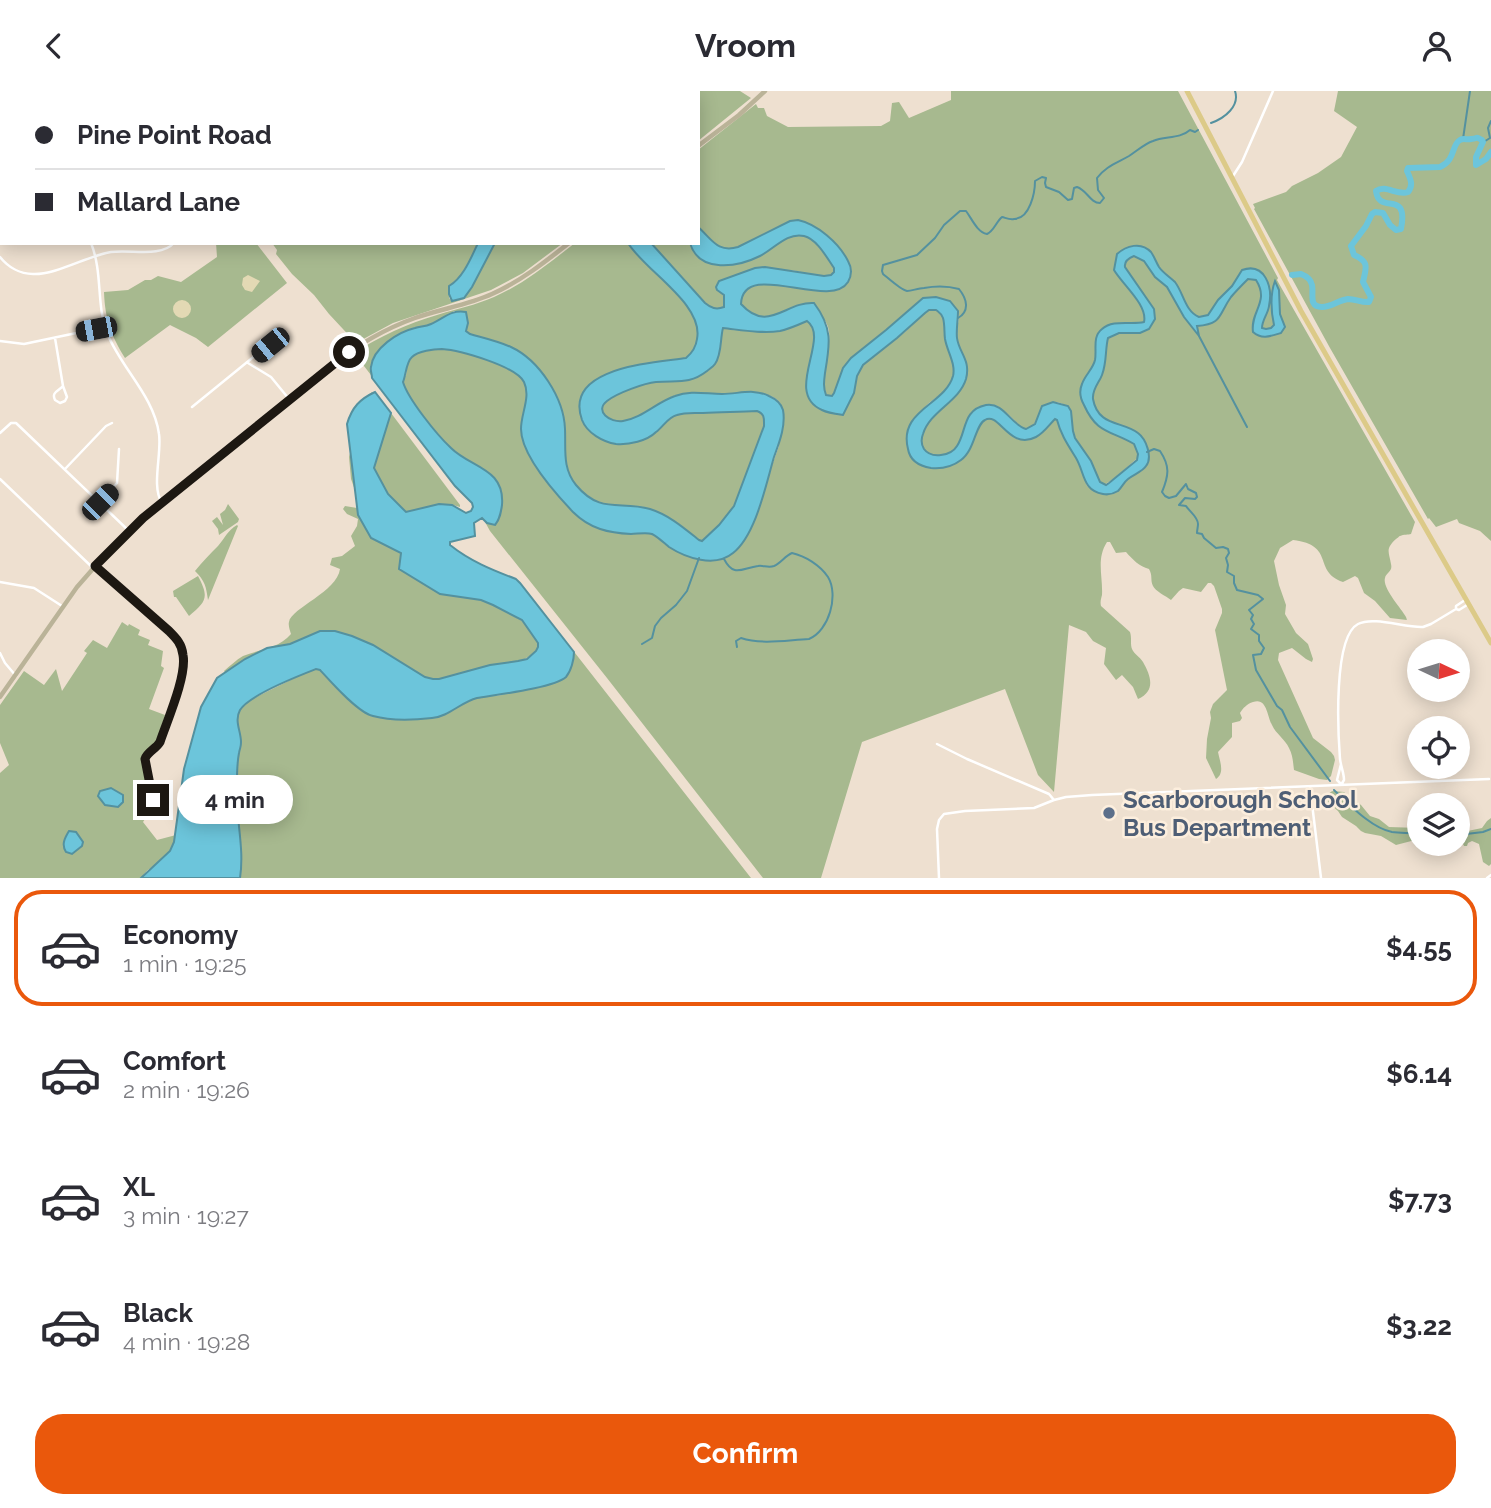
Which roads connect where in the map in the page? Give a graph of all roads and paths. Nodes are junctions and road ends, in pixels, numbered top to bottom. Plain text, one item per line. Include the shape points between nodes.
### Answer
1 (765, 91) edge
2 (1186, 91) edge
3 (1273, 91) edge
4 (700, 144) edge
5 (1231, 178) junction
6 (92, 245) edge
7 (171, 245) edge
8 (566, 245) edge
9 (96, 256) junction
10 (0, 257) edge
11 (105, 327) junction
12 (285, 332) dead end
13 (55, 338) junction
14 (0, 343) edge
15 (247, 363) junction
16 (63, 386) junction
17 (289, 400) junction
18 (192, 407) dead end
19 (112, 423) dead end
20 (0, 433) edge
21 (119, 449) dead end
22 (65, 469) junction
23 (0, 479) edge
24 (100, 502) junction
25 (162, 503) junction
26 (129, 531) junction
27 (94, 567) junction
28 (0, 582) edge
29 (1468, 602) junction
30 (62, 606) junction
31 (1491, 643) edge
32 (0, 653) edge
33 (16, 676) junction
34 (0, 697) edge
35 (937, 744) dead end
36 (1341, 764) junction
37 (1489, 779) dead end
38 (1341, 785) junction
39 (1310, 786) junction
40 (152, 793) junction
41 (146, 794) dead end
42 (153, 800) dead end
43 (1054, 800) junction
44 (939, 878) edge
45 (1321, 878) edge

1 - 4 main road
2 - 5 main road
3 - 5 street
5 - 29 main road via 1301,311
6 - 9 street
7 - 9 street via 164,250
8 - 17 main road via 506,287 376,335
9 - 10 street via 36,274 19,272
9 - 11 street
11 - 13 street
11 - 25 street via 155,417 160,440 157,494
12 - 15 street
13 - 14 street
13 - 16 street
15 - 17 street via 269,375
15 - 18 street
16 - 16 street via 54,395 60,403 67,397
17 - 25 main road
19 - 22 street
20 - 22 street via 13,422
21 - 24 street via 117,483
22 - 24 street
23 - 27 street
24 - 26 street
25 - 26 main road
26 - 27 main road
27 - 30 main road
27 - 40 street via 181,645 183,671 160,742 145,759
28 - 30 street via 34,588
29 - 31 main road
29 - 36 street via 1423,627 1369,622 1349,633 1338,692
30 - 33 main road
32 - 33 street
33 - 34 main road
35 - 43 street
36 - 38 street via 1345,781
36 - 38 street via 1337,781
37 - 38 street
38 - 39 street
39 - 43 street
39 - 45 street
40 - 41 street
40 - 42 street
43 - 44 street via 1037,808 944,814 937,828

